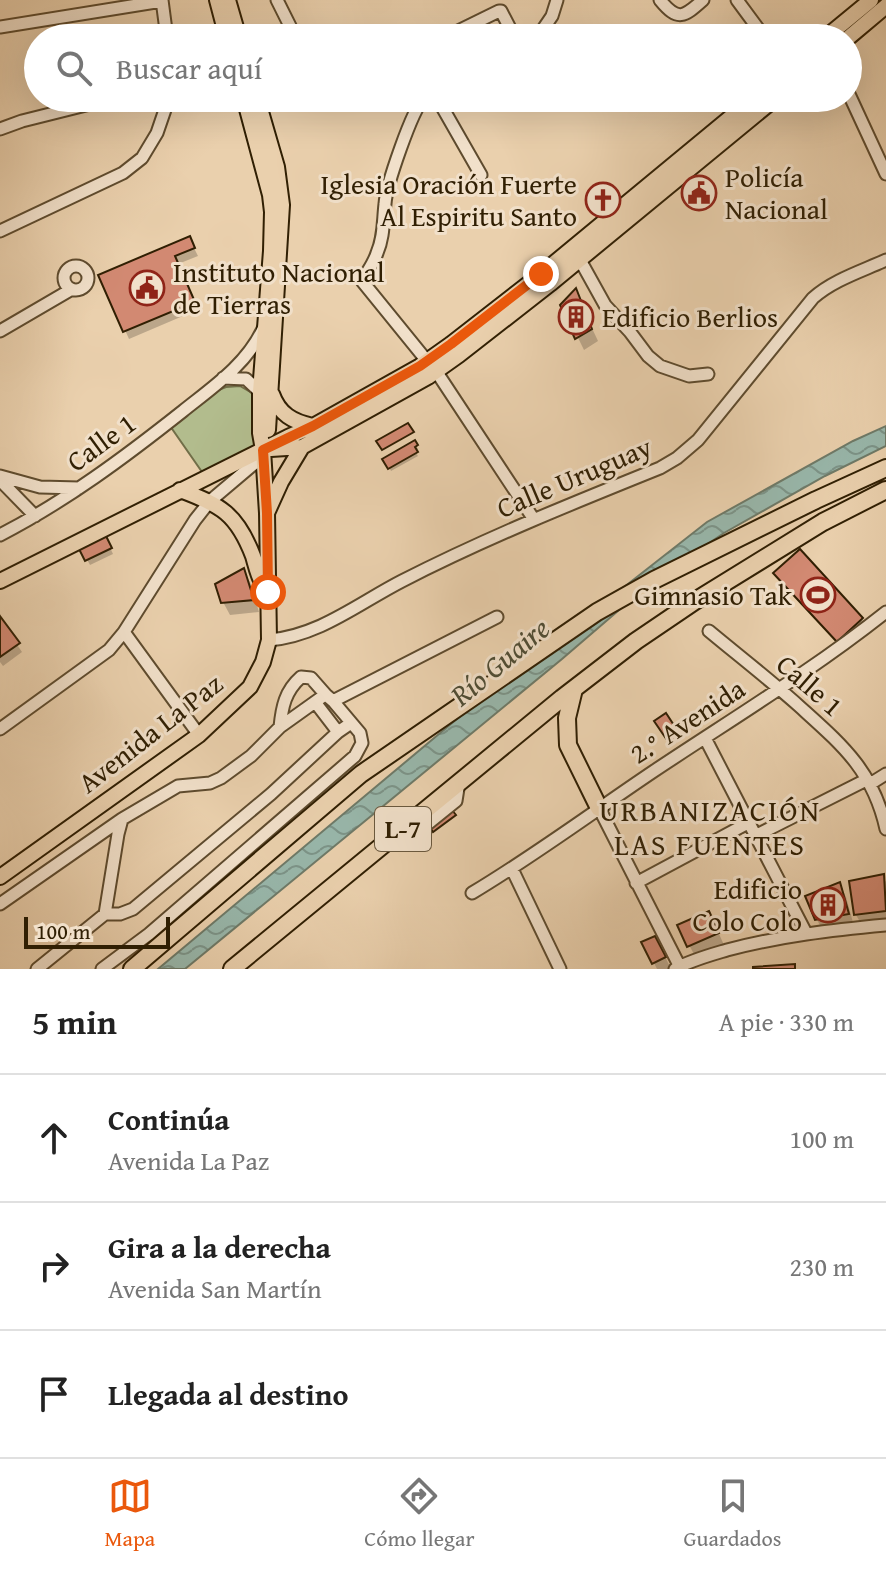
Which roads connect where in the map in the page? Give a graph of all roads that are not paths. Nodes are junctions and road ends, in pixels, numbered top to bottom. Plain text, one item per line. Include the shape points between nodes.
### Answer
1 (217, 0) edge
2 (228, 0) edge
3 (277, 0) edge
4 (557, 0) edge
5 (660, 0) edge
6 (703, 0) edge
7 (737, 0) edge
8 (871, 0) edge
9 (162, 1) edge
10 (886, 6) edge
11 (165, 24) edge
12 (223, 24) edge
13 (235, 24) edge
14 (289, 24) edge
15 (472, 24) edge
16 (508, 24) edge
17 (547, 24) edge
18 (755, 24) edge
19 (842, 24) edge
20 (862, 26) edge
21 (0, 27) edge
22 (58, 112) edge
23 (164, 112) edge
24 (248, 112) edge
25 (261, 112) edge
26 (415, 112) edge
27 (445, 112) edge
28 (737, 112) edge
29 (759, 112) edge
30 (857, 112) edge
31 (0, 129) edge
32 (886, 174) edge
33 (481, 175) dead end
34 (0, 231) edge
35 (580, 260) junction
36 (886, 260) edge
37 (72, 289) dead end
38 (265, 325) junction
39 (0, 331) edge
40 (432, 366) junction
41 (708, 374) dead end
42 (223, 378) junction
43 (265, 392) junction
44 (313, 426) junction
45 (302, 447) junction
46 (263, 450) junction
47 (886, 468) edge
48 (0, 478) edge
49 (80, 488) junction
50 (180, 490) junction
51 (886, 490) edge
52 (210, 501) junction
53 (267, 513) junction
54 (35, 516) junction
55 (533, 518) junction
56 (0, 535) edge
57 (0, 581) edge
58 (268, 592) junction
59 (886, 612) edge
60 (497, 617) dead end
61 (709, 631) dead end
62 (124, 632) junction
63 (269, 640) junction
64 (574, 689) junction
65 (779, 689) junction
66 (330, 698) junction
67 (315, 702) junction
68 (351, 723) junction
69 (280, 727) junction
70 (0, 729) edge
71 (338, 732) junction
72 (199, 735) junction
73 (705, 738) junction
74 (886, 774) edge
75 (868, 782) junction
76 (599, 808) junction
77 (122, 819) junction
78 (748, 823) junction
79 (886, 829) edge
80 (755, 836) junction
81 (512, 869) junction
82 (0, 877) edge
83 (636, 883) junction
84 (472, 893) dead end
85 (0, 904) edge
86 (105, 914) junction
87 (886, 925) edge
88 (806, 933) junction
89 (679, 968) edge
90 (37, 969) edge
91 (102, 969) edge
92 (132, 969) edge
93 (232, 969) edge
94 (560, 969) edge

1 - 12 main road
2 - 13 main road
3 - 14 street
4 - 17 street
5 - 6 street via 670,12 684,15
7 - 18 street
8 - 19 main road
9 - 11 street
9 - 21 street
10 - 20 main road
15 - 16 street via 499,11
22 - 31 street
23 - 34 street via 142,158 123,173
24 - 38 main road via 272,212
25 - 43 main road via 282,205
26 - 40 street via 387,187 377,255 362,281
27 - 33 street
28 - 40 main road
29 - 35 main road
30 - 32 street
35 - 40 main road via 482,338
35 - 41 street via 605,305 648,356 689,376
36 - 55 street, Calle Uruguay via 820,291 698,440 677,458
37 - 39 street
38 - 42 street, Calle 1 via 249,354
38 - 43 main road
40 - 44 main road
40 - 45 main road
40 - 55 street
42 - 43 street via 246,379
42 - 49 street, Calle 1
43 - 44 main road via 287,417
43 - 46 main road, Avenida La Paz via 269,427
44 - 46 main road
45 - 46 main road
45 - 53 main road
46 - 50 main road
46 - 52 street
46 - 53 main road, Avenida La Paz
47 - 92 highway, L-7 via 597,612 361,774
48 - 49 street
48 - 54 street
49 - 54 street, Calle 1
50 - 52 main road, Avenida La Paz
50 - 57 main road
51 - 64 highway, L-7 via 695,601
52 - 58 main road, Avenida La Paz via 241,532
52 - 62 street
53 - 58 main road, Avenida La Paz
54 - 56 street, Calle 1
55 - 63 street, Calle Uruguay via 319,627
58 - 63 main road, Avenida La Paz
59 - 65 street, 2.° Avenida
60 - 66 street
61 - 65 street, Calle 1
62 - 70 street via 109,650
62 - 72 street
63 - 72 main road, Avenida La Paz via 250,687
64 - 76 highway via 568,745
64 - 93 highway, L-7
65 - 73 street, 2.° Avenida
65 - 75 street, Calle 1 via 844,748
66 - 67 street
66 - 68 street
66 - 69 street via 311,678 301,677 287,692
67 - 69 street
67 - 71 street
68 - 71 street
68 - 91 street via 362,743 355,756
69 - 77 street via 221,778 178,786
71 - 86 street via 133,909
72 - 82 main road, Avenida La Paz
73 - 76 street, 2.° Avenida
73 - 78 street
74 - 75 street
75 - 79 street, Calle 1
75 - 80 street
76 - 81 street, 2.° Avenida
76 - 83 street
77 - 85 street
77 - 86 street
78 - 80 street
78 - 83 street
80 - 88 street
81 - 84 street, 2.° Avenida
81 - 94 street
83 - 89 street
86 - 90 street
87 - 88 street
88 - 89 street via 743,946

